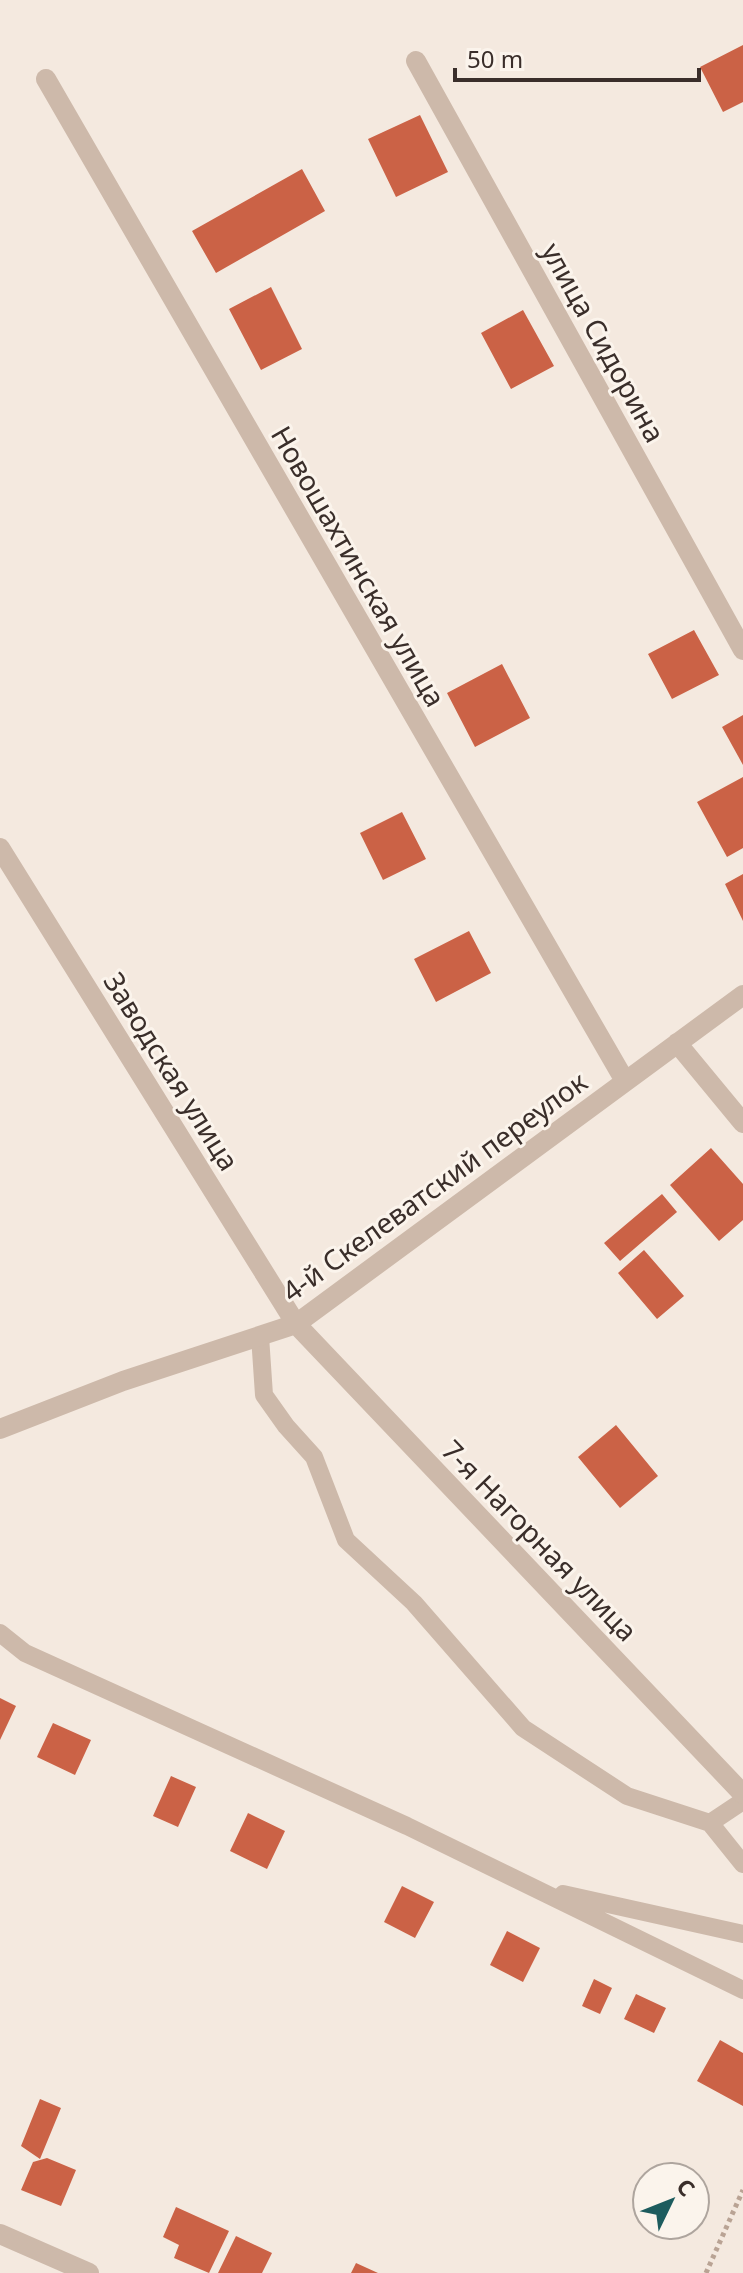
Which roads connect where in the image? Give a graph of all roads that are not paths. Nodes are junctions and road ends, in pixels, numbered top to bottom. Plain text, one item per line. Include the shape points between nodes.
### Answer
1 (416, 61) dead end
2 (46, 79) dead end
3 (743, 650) edge
4 (0, 848) edge
5 (743, 995) edge
6 (677, 1043) junction
7 (625, 1081) junction
8 (743, 1123) edge
9 (296, 1324) junction
10 (260, 1336) junction
11 (0, 1429) edge
12 (0, 1633) edge
13 (743, 1794) edge
14 (743, 1801) edge
15 (710, 1823) junction
16 (743, 1864) edge
17 (533, 1887) junction
18 (743, 1934) edge
19 (743, 1990) edge
20 (0, 2234) edge
21 (89, 2273) edge

1 - 3 street, улица Сидорина
2 - 7 street, Новошахтинская улица
4 - 9 street, Заводская улица
5 - 6 street, 4-й Скелеватский переулок
6 - 7 street, 4-й Скелеватский переулок
6 - 8 street
7 - 9 street, 4-й Скелеватский переулок
9 - 10 street, 4-й Скелеватский переулок
9 - 13 street, 7-я Нагорная улица
10 - 11 street, 4-й Скелеватский переулок
10 - 15 lane via 264,1395 314,1457 346,1540 414,1603 523,1728 627,1796
12 - 17 lane via 25,1653
14 - 15 lane
15 - 16 lane
17 - 18 lane
17 - 19 lane
20 - 21 street

